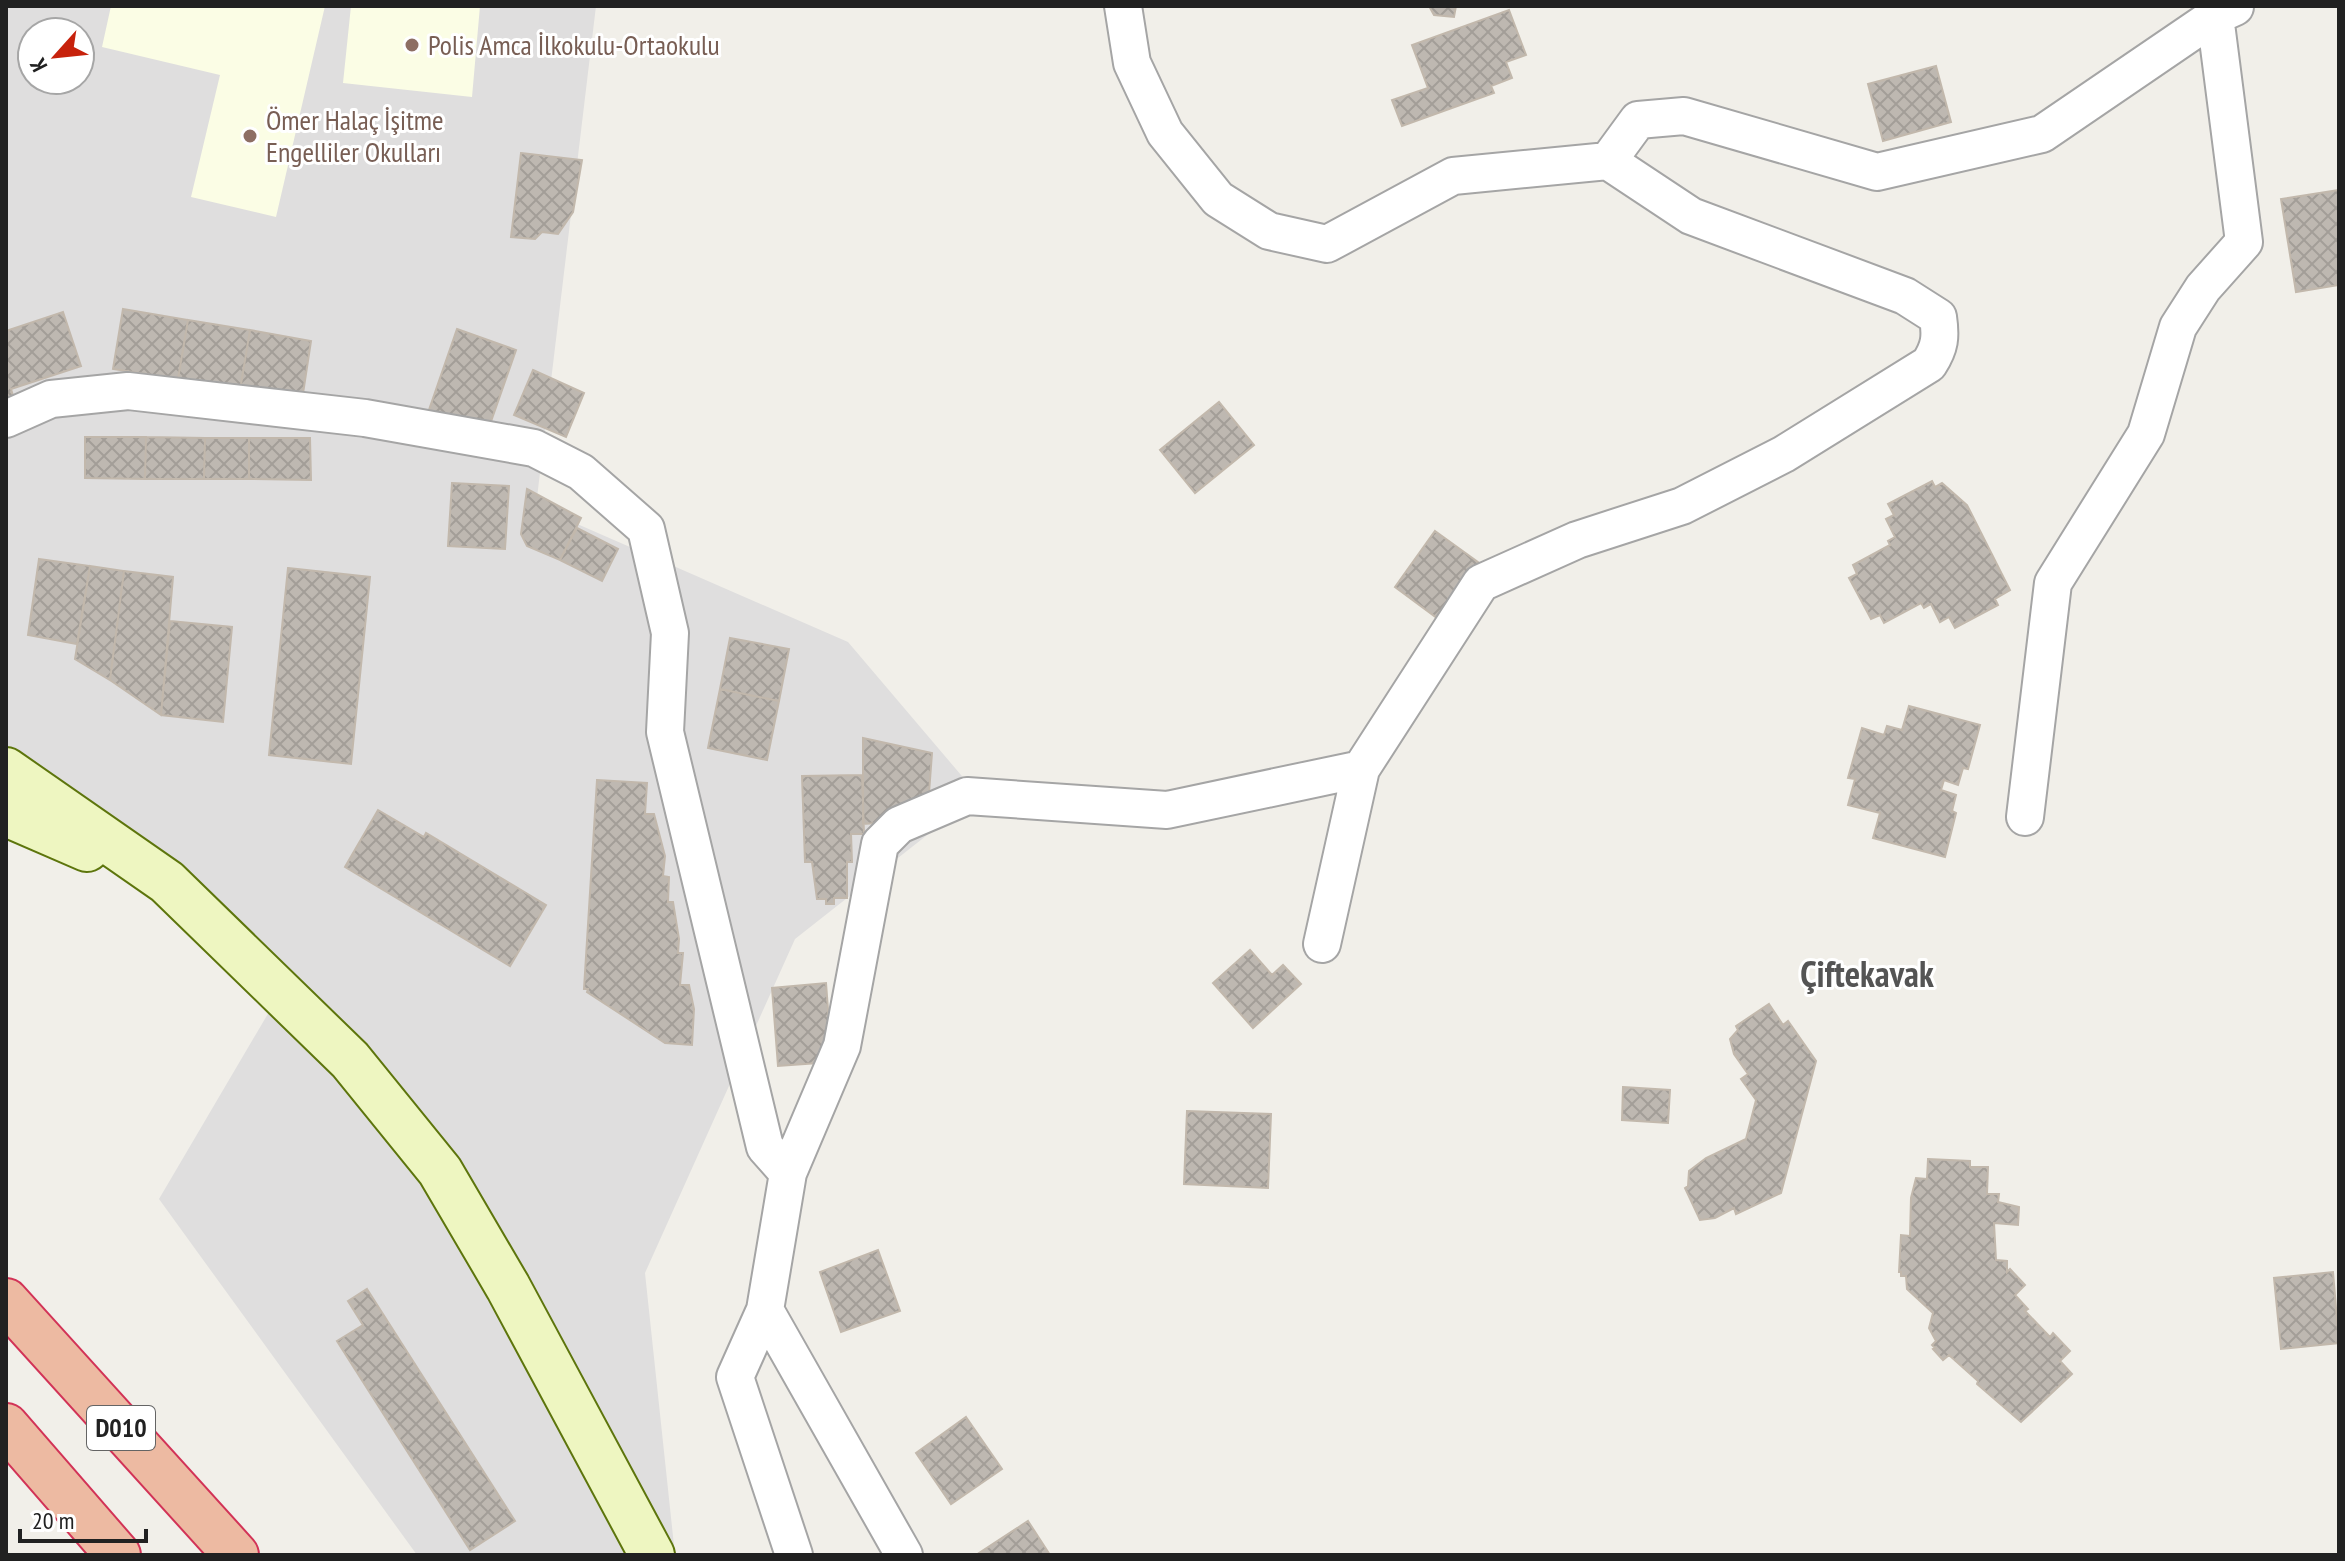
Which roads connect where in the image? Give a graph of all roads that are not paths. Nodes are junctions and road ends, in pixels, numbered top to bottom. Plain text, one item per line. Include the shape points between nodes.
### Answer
1 (1123, 6) edge
2 (2226, 11) edge
3 (1608, 161) junction
4 (6, 419) edge
5 (1361, 769) junction
6 (6, 770) edge
7 (6, 814) edge
8 (2025, 817) dead end
9 (167, 882) junction
10 (1322, 944) dead end
11 (788, 1173) junction
12 (6, 1301) edge
13 (765, 1310) junction
14 (6, 1426) edge
15 (118, 1555) edge
16 (236, 1555) edge
17 (652, 1555) edge
18 (794, 1555) edge
19 (904, 1555) edge

1 - 3 street via 1132,63 1165,133 1218,199 1269,231 1327,244 1453,176
2 - 3 street via 2042,134 1877,172 1684,116 1638,120
2 - 8 street via 2244,242 2203,288 2178,327 2146,434 2053,583
3 - 5 street via 1691,216 1905,296 1938,317 1939,349 1929,364 1882,395 1746,474 1682,506 1577,540 1481,583
4 - 11 street via 51,399 128,391 365,418 534,448 581,472 646,529 670,633 665,732 765,1147
5 - 10 street
5 - 11 street via 1167,810 967,796 899,825 880,844 842,1046
6 - 9 main road
7 - 9 main road
9 - 17 main road via 350,1060 440,1171
11 - 13 street
12 - 16 highway, D010
13 - 18 street via 735,1377
13 - 19 street
14 - 15 highway

